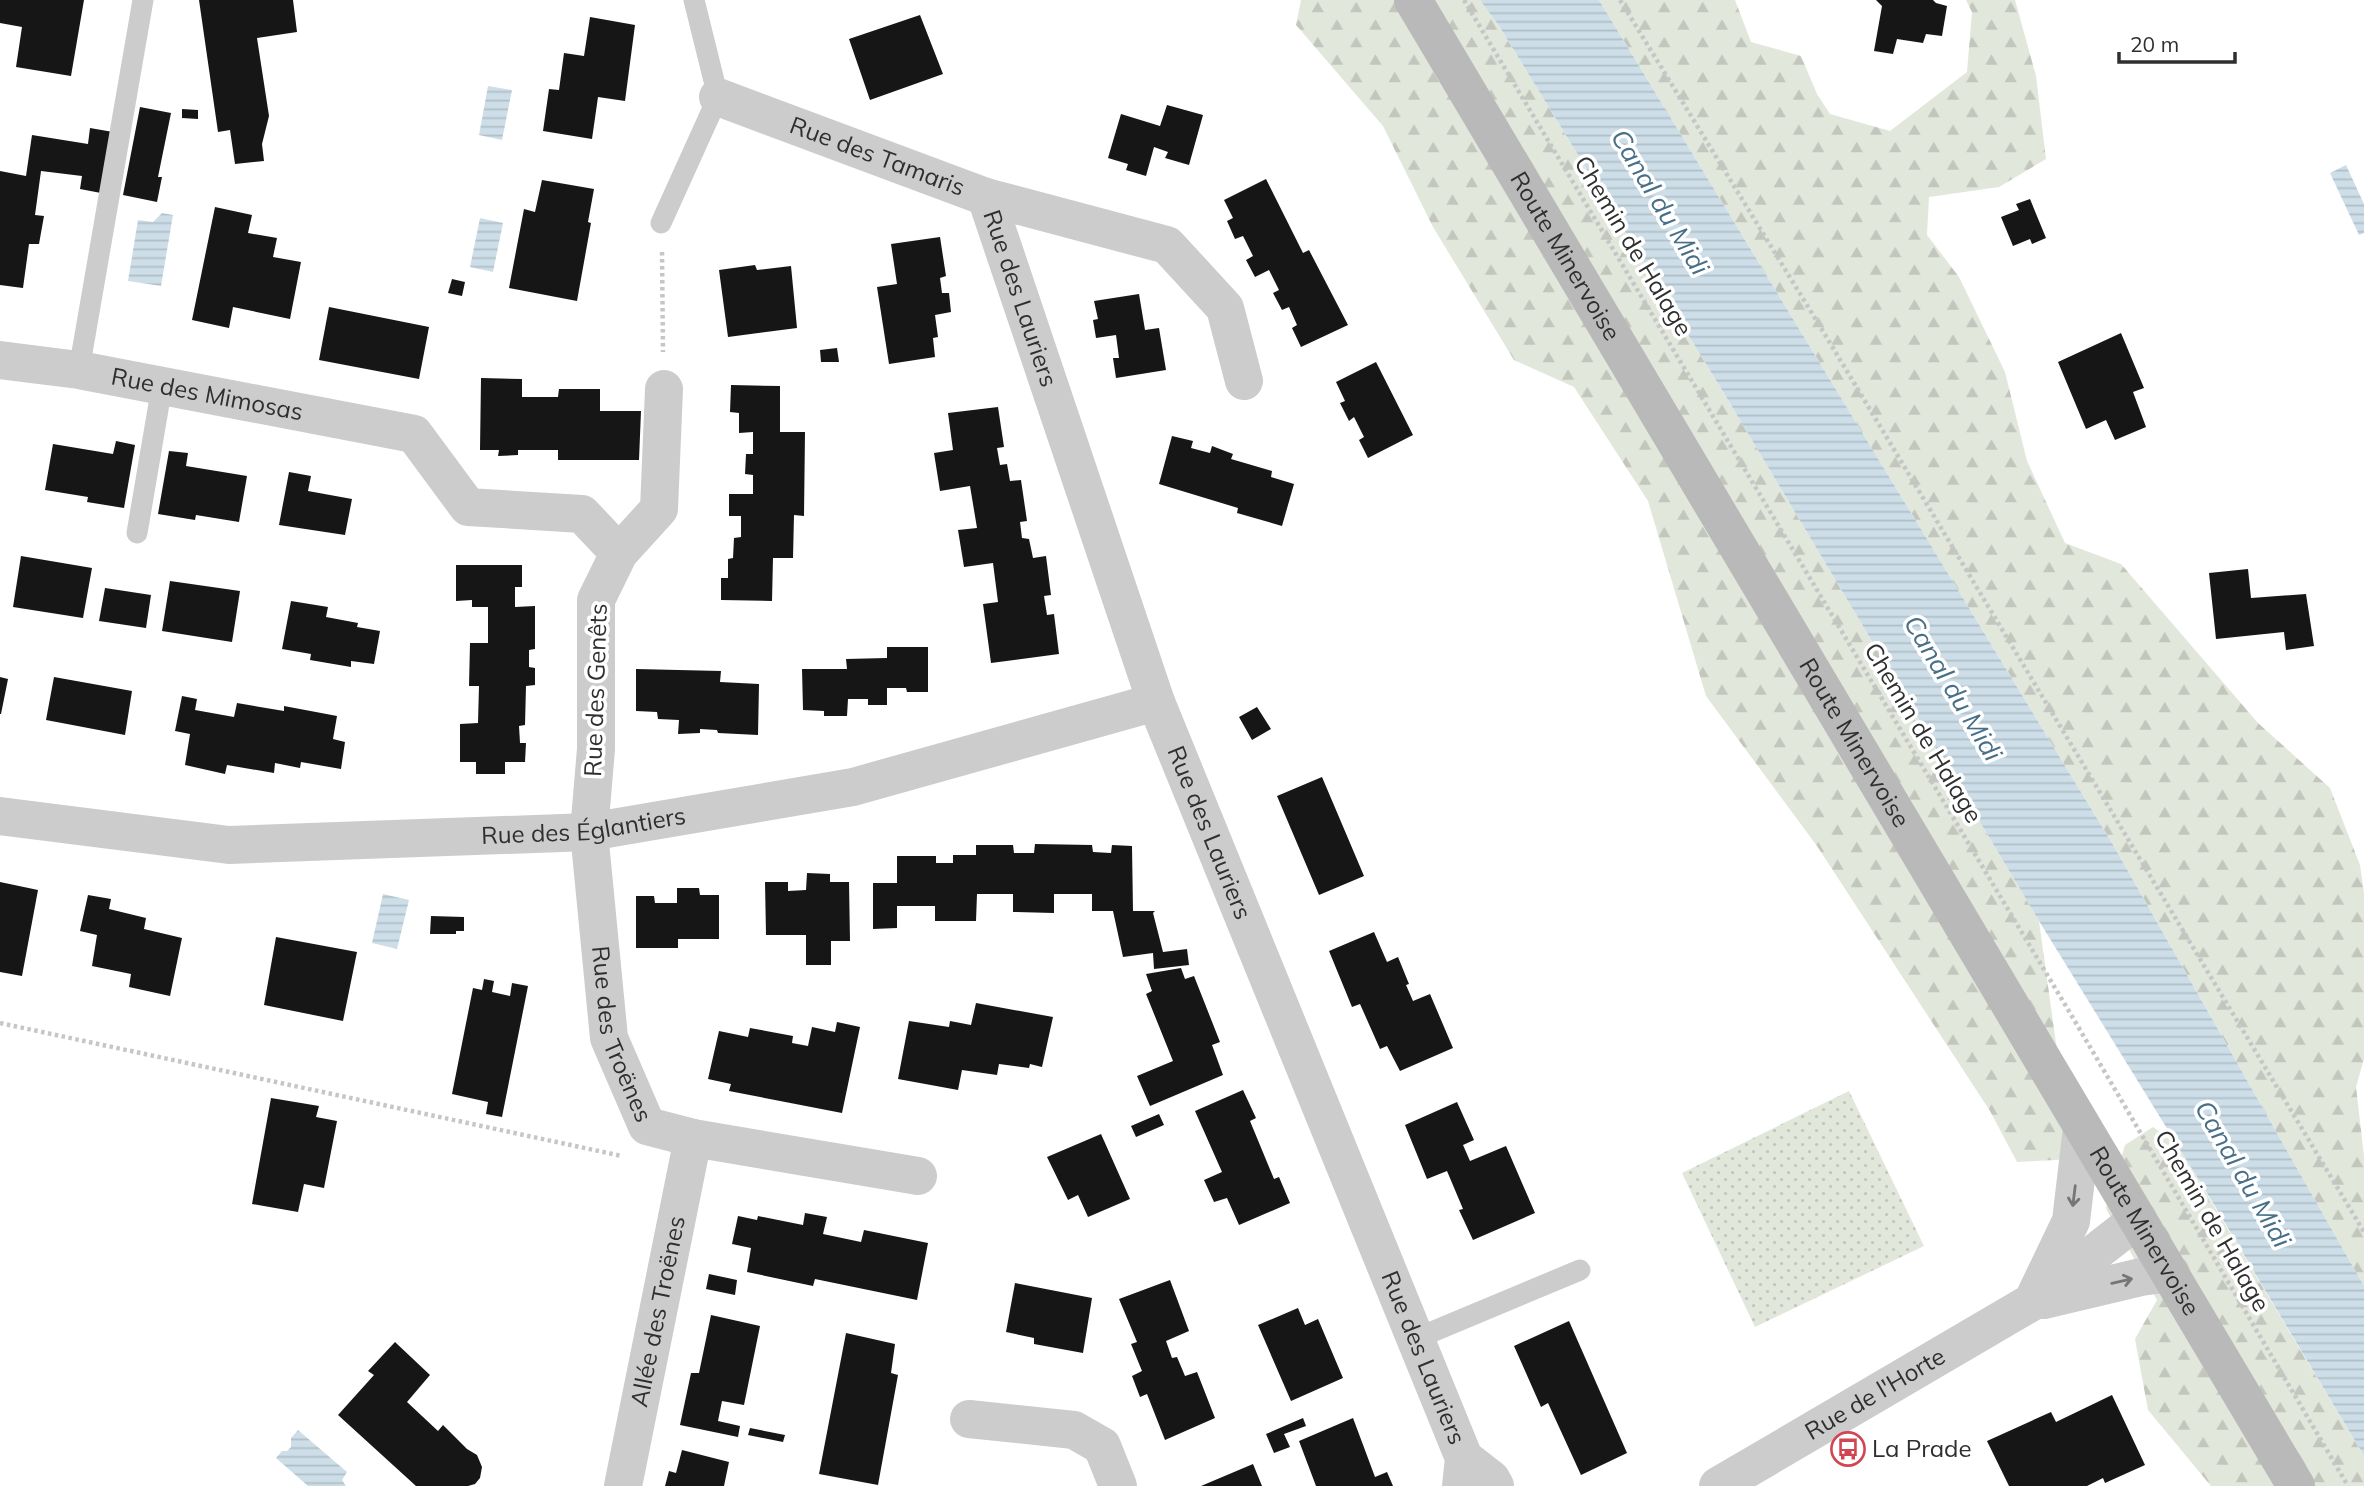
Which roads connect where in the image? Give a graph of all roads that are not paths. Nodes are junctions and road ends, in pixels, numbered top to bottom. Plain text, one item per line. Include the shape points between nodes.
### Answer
1 (143, 0) edge
2 (694, 0) edge
3 (1413, 0) edge
4 (718, 97) junction
5 (986, 197) junction
6 (661, 223) road end
7 (0, 360) edge
8 (79, 370) junction
9 (1244, 381) dead end
10 (162, 386) junction
11 (664, 389) road end
12 (138, 533) dead end
13 (619, 553) junction
14 (1156, 702) junction
15 (0, 816) edge
16 (589, 832) junction
17 (2082, 1128) junction
18 (690, 1154) junction
19 (918, 1176) dead end
20 (2138, 1219) junction
21 (1580, 1270) dead end
22 (2171, 1273) junction
23 (2032, 1303) junction
24 (1415, 1339) junction
25 (969, 1419) dead end
26 (1462, 1472) edge
27 (623, 1486) edge
28 (1118, 1486) edge
29 (1495, 1486) edge
30 (1718, 1486) edge
31 (2296, 1486) edge

1 - 8 lane
2 - 4 lane
3 - 17 main road, Route Minervoise
4 - 5 street, Rue des Tamaris
4 - 6 lane
5 - 9 street, Rue des Tamaris via 1167,245 1225,308
5 - 14 street, Rue des Lauriers
7 - 8 street, Rue des Mimosas
8 - 10 street, Rue des Mimosas
10 - 12 lane
10 - 13 street, Rue des Mimosas via 414,434 468,507 582,514
11 - 13 street, Rue des Genêts via 659,509
13 - 16 street, Rue des Genêts via 596,600 596,749
14 - 16 street, Rue des Églantiers via 853,787
14 - 24 street, Rue des Lauriers
15 - 16 street, Rue des Églantiers via 229,845
16 - 18 street, Rue des Troënes via 609,1038 647,1126
17 - 20 main road, Route Minervoise
17 -> 23 street via 2071,1221
18 - 19 street, Rue des Troënes
18 - 27 street, Allée des Troënes
20 - 22 main road, Route Minervoise
20 - 23 street, Rue de l'Horte
21 - 24 lane
23 -> 22 street, Rue de l'Horte
22 - 31 main road, Route Minervoise
23 - 30 street, Rue de l'Horte
24 - 26 street, Rue des Lauriers
25 - 28 street via 1074,1430 1102,1446
26 - 29 street, Rue des Lauriers via 1491,1479

